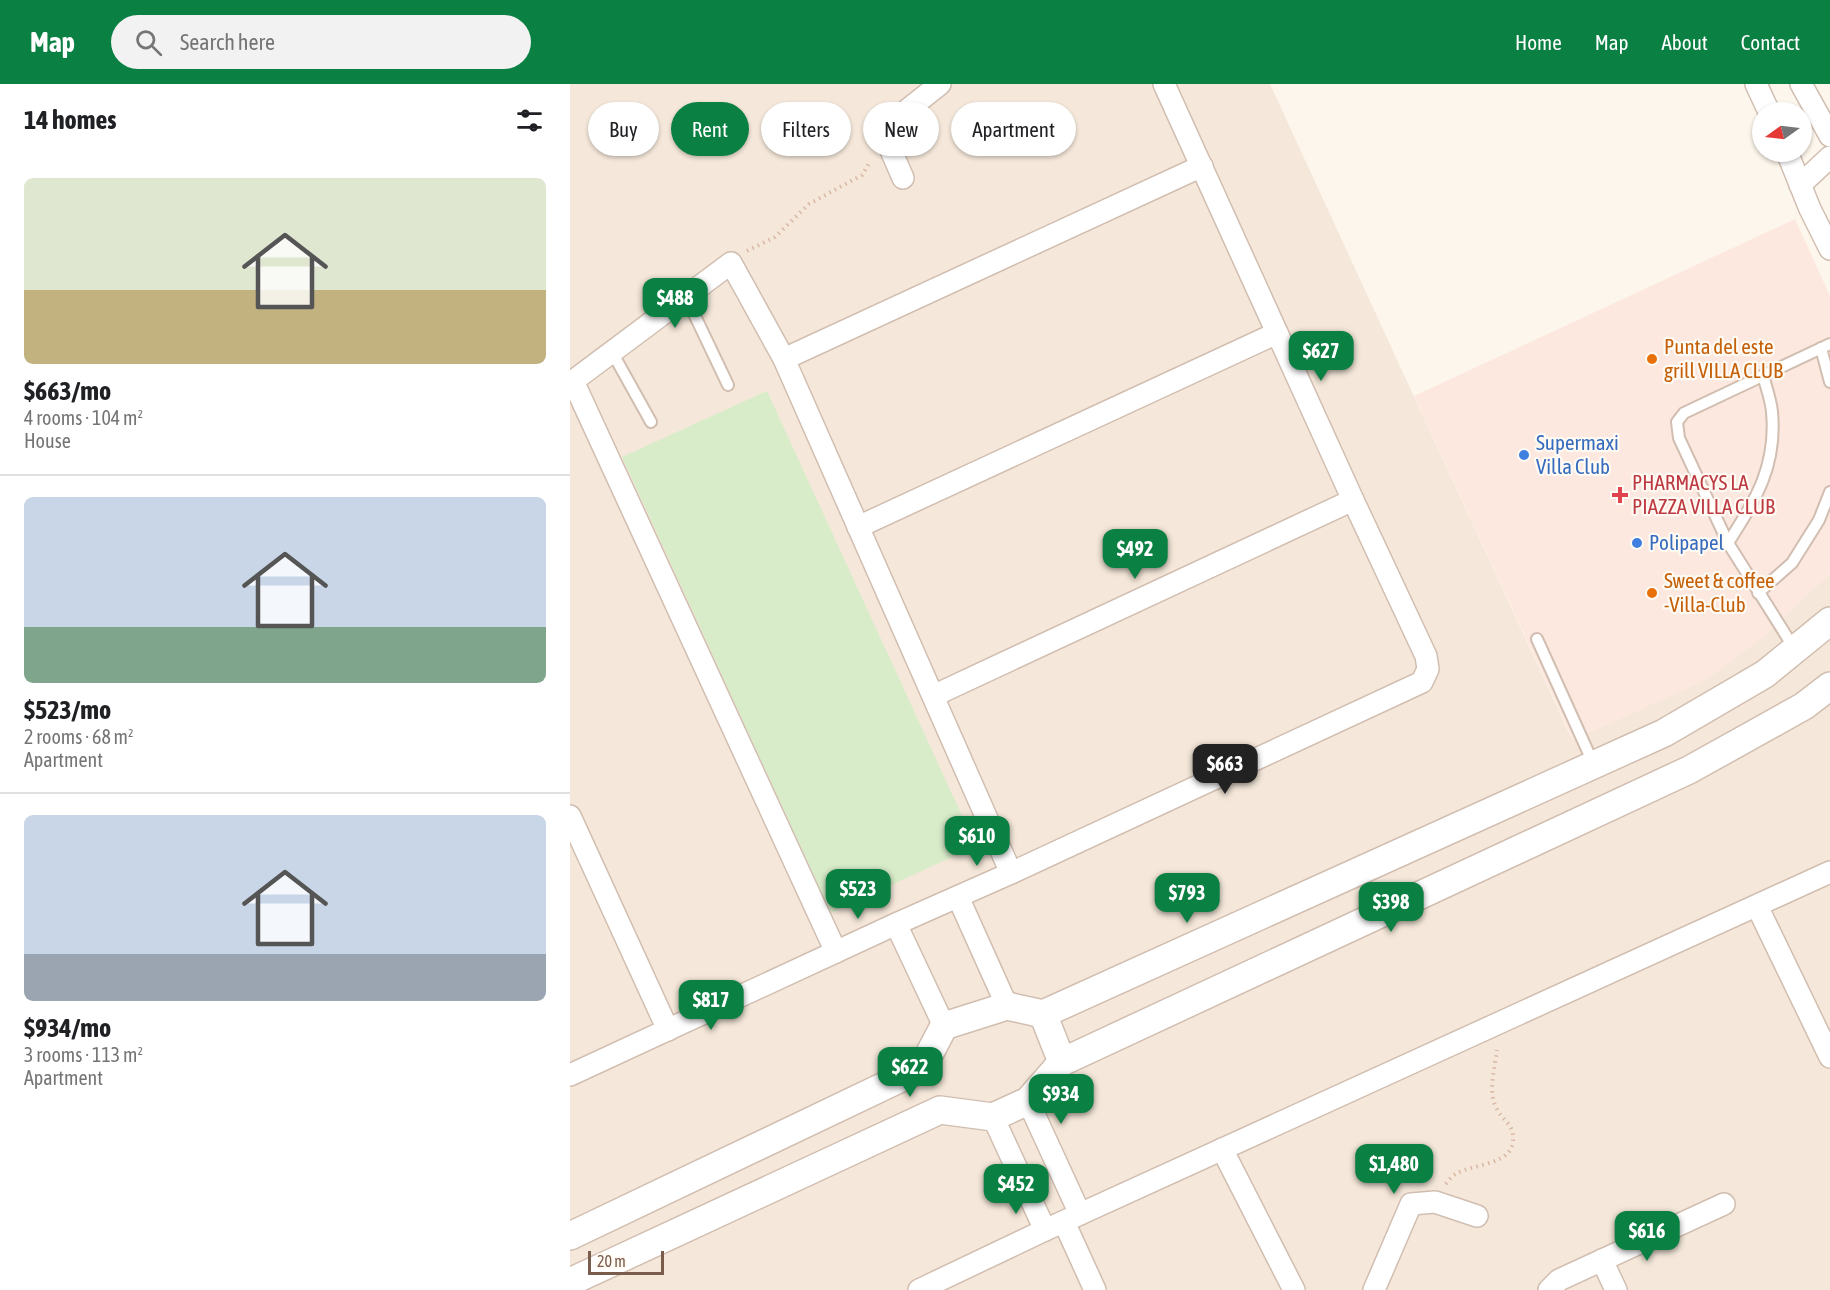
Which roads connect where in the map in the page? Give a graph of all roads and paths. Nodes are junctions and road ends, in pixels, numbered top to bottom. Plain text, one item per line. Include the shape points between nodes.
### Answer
1 (940, 84) edge
2 (1164, 84) edge
3 (1756, 84) edge
4 (1801, 84) edge
5 (917, 102) edge
6 (1764, 102) edge
7 (1830, 136) edge
8 (873, 156) edge
9 (893, 156) edge
10 (1830, 157) edge
11 (1791, 162) edge
12 (1202, 166) junction
13 (903, 178) dead end
14 (1800, 185) junction
15 (1830, 249) edge
16 (731, 263) junction
17 (686, 297) junction
18 (1277, 333) junction
19 (1826, 346) edge
20 (612, 352) junction
21 (784, 359) junction
22 (1763, 375) junction
23 (1830, 382) edge
24 (728, 385) dead end
25 (651, 422) dead end
26 (1830, 492) edge
27 (1353, 500) junction
28 (858, 527) junction
29 (1728, 543) junction
30 (1758, 592) junction
31 (1830, 621) edge
32 (1537, 639) dead end
33 (1795, 650) junction
34 (1830, 686) edge
35 (933, 696) junction
36 (1594, 765) junction
37 (570, 816) edge
38 (1830, 872) edge
39 (1011, 873) junction
40 (958, 897) junction
41 (1757, 906) junction
42 (896, 924) junction
43 (836, 952) junction
44 (1007, 1006) junction
45 (1043, 1014) junction
46 (1501, 1023) junction
47 (944, 1026) junction
48 (668, 1030) junction
49 (1830, 1057) edge
50 (1062, 1062) junction
51 (922, 1068) junction
52 (570, 1076) edge
53 (1028, 1101) junction
54 (940, 1110) junction
55 (993, 1117) junction
56 (1222, 1149) junction
57 (1435, 1202) junction
58 (1724, 1204) dead end
59 (1477, 1216) dead end
60 (1063, 1222) junction
61 (570, 1236) edge
62 (1602, 1260) junction
63 (570, 1282) edge
64 (919, 1290) edge
65 (1095, 1290) edge
66 (1294, 1290) edge
67 (1374, 1290) edge
68 (1549, 1290) edge
69 (1616, 1290) edge

1 - 5 street
2 - 12 street
3 - 6 street
4 - 7 street
8 - 16 path via 862,175 809,204 775,237
9 - 13 street
10 - 14 street
11 - 14 street
12 - 18 street
12 - 21 street
14 - 15 street
16 - 17 street
16 - 21 street
17 - 20 street
17 - 24 lane
18 - 27 street
18 - 28 street
19 - 22 lane
19 - 23 lane
20 - 25 lane
20 - 43 street via 573,381
21 - 28 street
22 - 29 lane via 1772,410 1773,443 1767,475
22 - 29 lane via 1684,413 1677,422 1679,438
26 - 30 lane via 1819,519 1792,563
27 - 35 street
27 - 39 street via 1426,656 1428,669 1422,682
28 - 35 street
29 - 30 lane
30 - 33 lane
31 - 33 street
32 - 36 lane
33 - 36 street via 1765,674 1664,733
34 - 50 street via 1804,706 1689,770
35 - 39 street
36 - 45 street
37 - 48 street
38 - 41 street
39 - 40 street
40 - 42 street
40 - 44 street
41 - 46 street
41 - 49 street
42 - 43 street
42 - 47 street
43 - 48 street
44 - 45 street
44 - 47 street
45 - 50 street
46 - 56 street
46 - 57 path via 1493,1100 1512,1128 1512,1147 1496,1161 1456,1174
47 - 51 street
48 - 52 street
50 - 53 street
51 - 54 street
51 - 61 street
53 - 55 street
53 - 60 street
54 - 55 street
54 - 63 street
55 - 60 street
56 - 60 street
56 - 66 street
57 - 59 street
57 - 67 street via 1412,1204
58 - 62 street
60 - 64 street
60 - 65 street
62 - 68 street via 1558,1280
62 - 69 street

